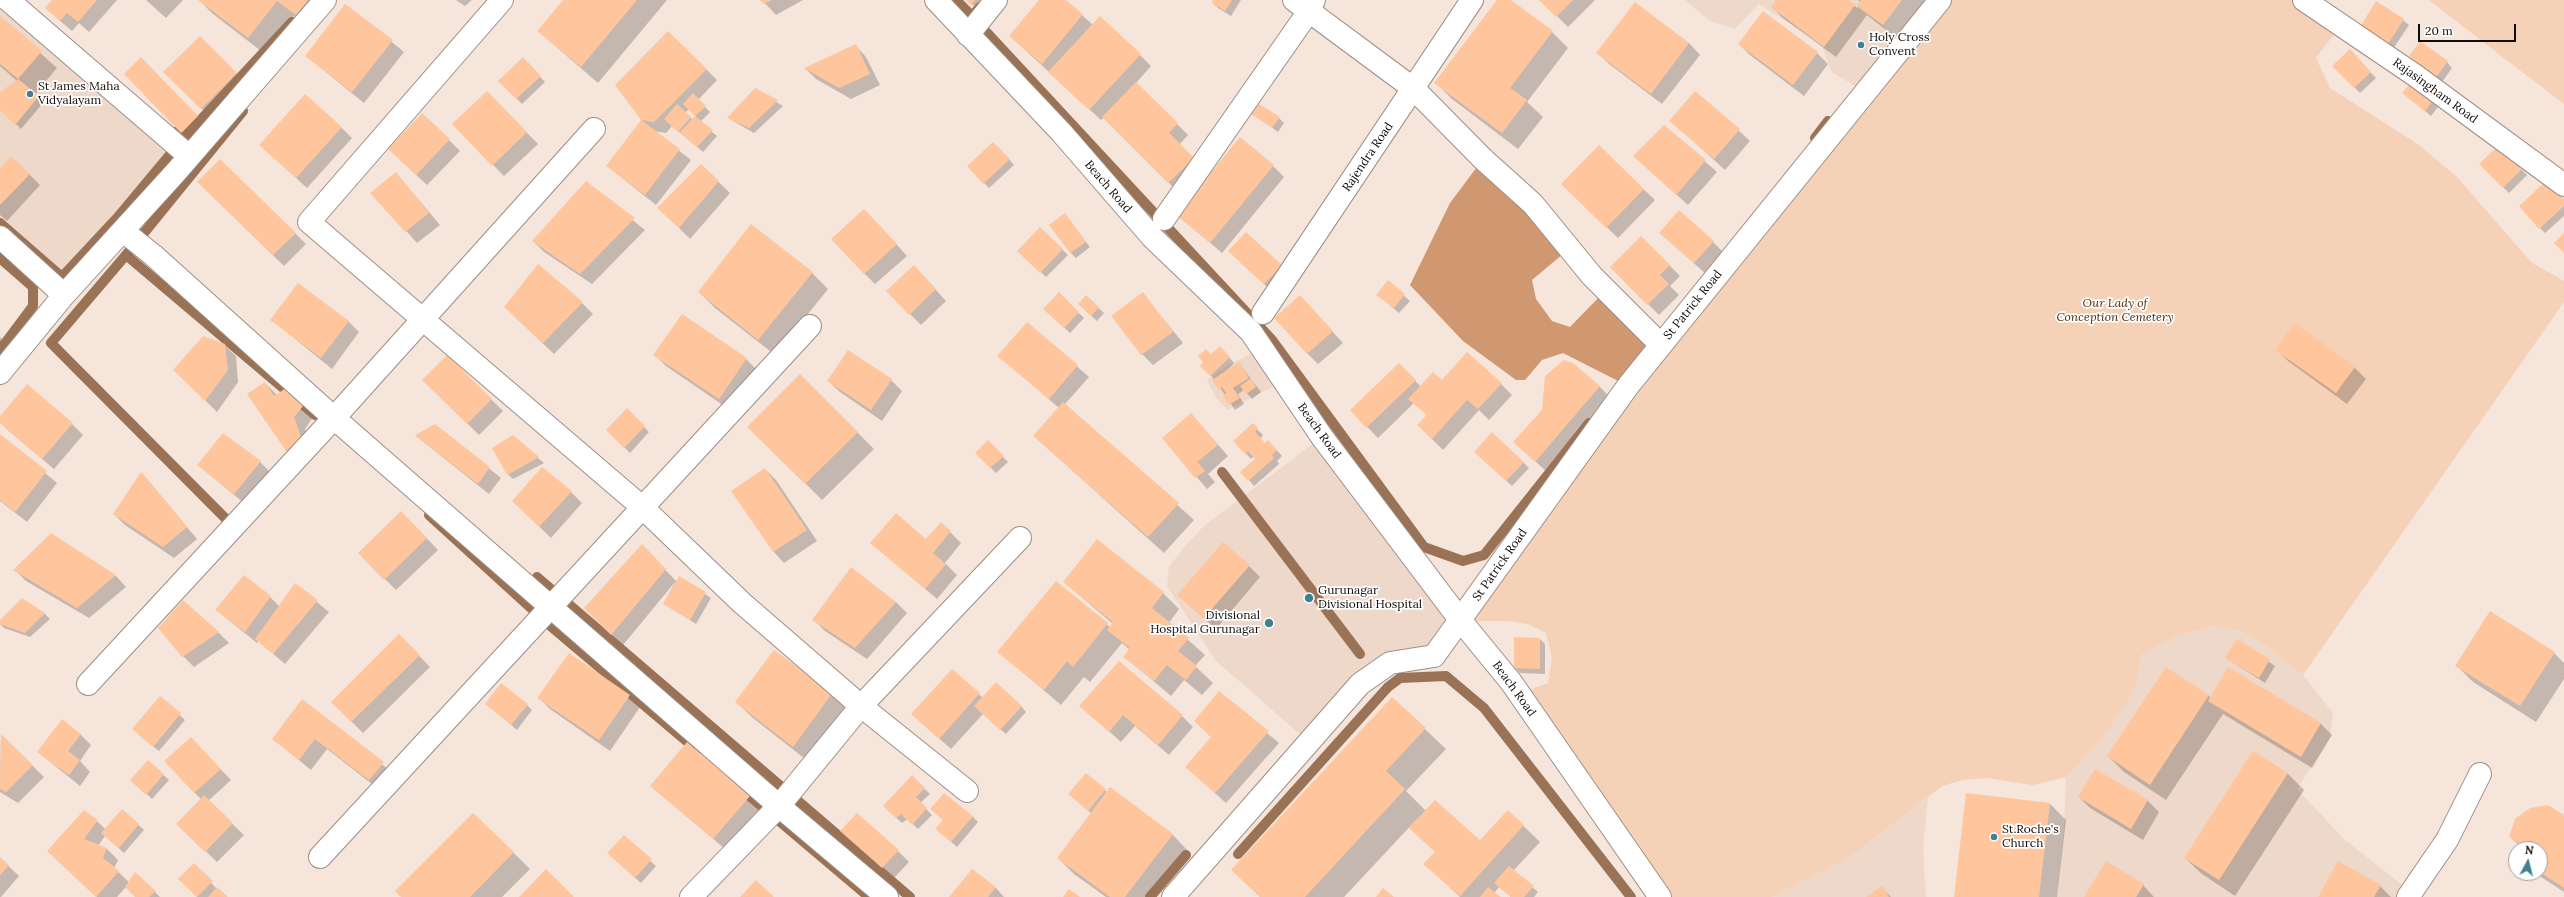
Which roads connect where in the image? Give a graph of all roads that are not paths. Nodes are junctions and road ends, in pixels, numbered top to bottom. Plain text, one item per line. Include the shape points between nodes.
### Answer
1 (8, 0) edge
2 (325, 0) edge
3 (502, 0) edge
4 (936, 0) edge
5 (996, 0) edge
6 (1472, 0) edge
7 (1940, 0) edge
8 (2304, 0) edge
9 (1306, 4) edge
10 (968, 35) junction
11 (1414, 89) junction
12 (594, 129) dead end
13 (189, 156) junction
14 (2564, 185) edge
15 (1164, 219) dead end
16 (123, 231) junction
17 (0, 237) edge
18 (64, 295) junction
19 (1263, 313) dead end
20 (422, 320) junction
21 (810, 326) dead end
22 (1661, 345) junction
23 (0, 373) edge
24 (334, 418) junction
25 (642, 507) junction
26 (1020, 538) dead end
27 (552, 607) junction
28 (1461, 621) junction
29 (88, 684) dead end
30 (861, 706) junction
31 (2480, 774) dead end
32 (967, 792) dead end
33 (779, 806) junction
34 (320, 857) dead end
35 (691, 897) edge
36 (887, 897) edge
37 (1173, 897) edge
38 (1660, 897) edge
39 (2408, 897) edge

1 - 13 street
2 - 13 street
3 - 20 street via 309,222
4 - 10 street, Beach Road
5 - 10 street
6 - 11 street, Rajendra Road
7 - 22 street, St Patrick Road
8 - 14 street, Rajasingham Road via 2416,76
9 - 11 street
9 - 15 street
10 - 28 street, Beach Road via 1061,132 1152,237 1251,332 1322,437
11 - 19 street, Rajendra Road
11 - 22 street via 1533,204 1592,276
12 - 20 street
13 - 16 street
16 - 18 street
16 - 24 street
17 - 18 street
18 - 23 street
20 - 24 street
20 - 25 street
21 - 25 street
22 - 28 street, St Patrick Road via 1564,474
24 - 27 street
24 - 29 street
25 - 27 street
25 - 30 street via 742,603
26 - 30 street
27 - 33 street
27 - 34 street
28 - 37 street, St Patrick Road via 1434,656 1390,663 1360,684
28 - 38 street, Beach Road via 1511,682
30 - 32 street
30 - 33 street
31 - 39 street via 2448,840
33 - 35 street
33 - 36 street

